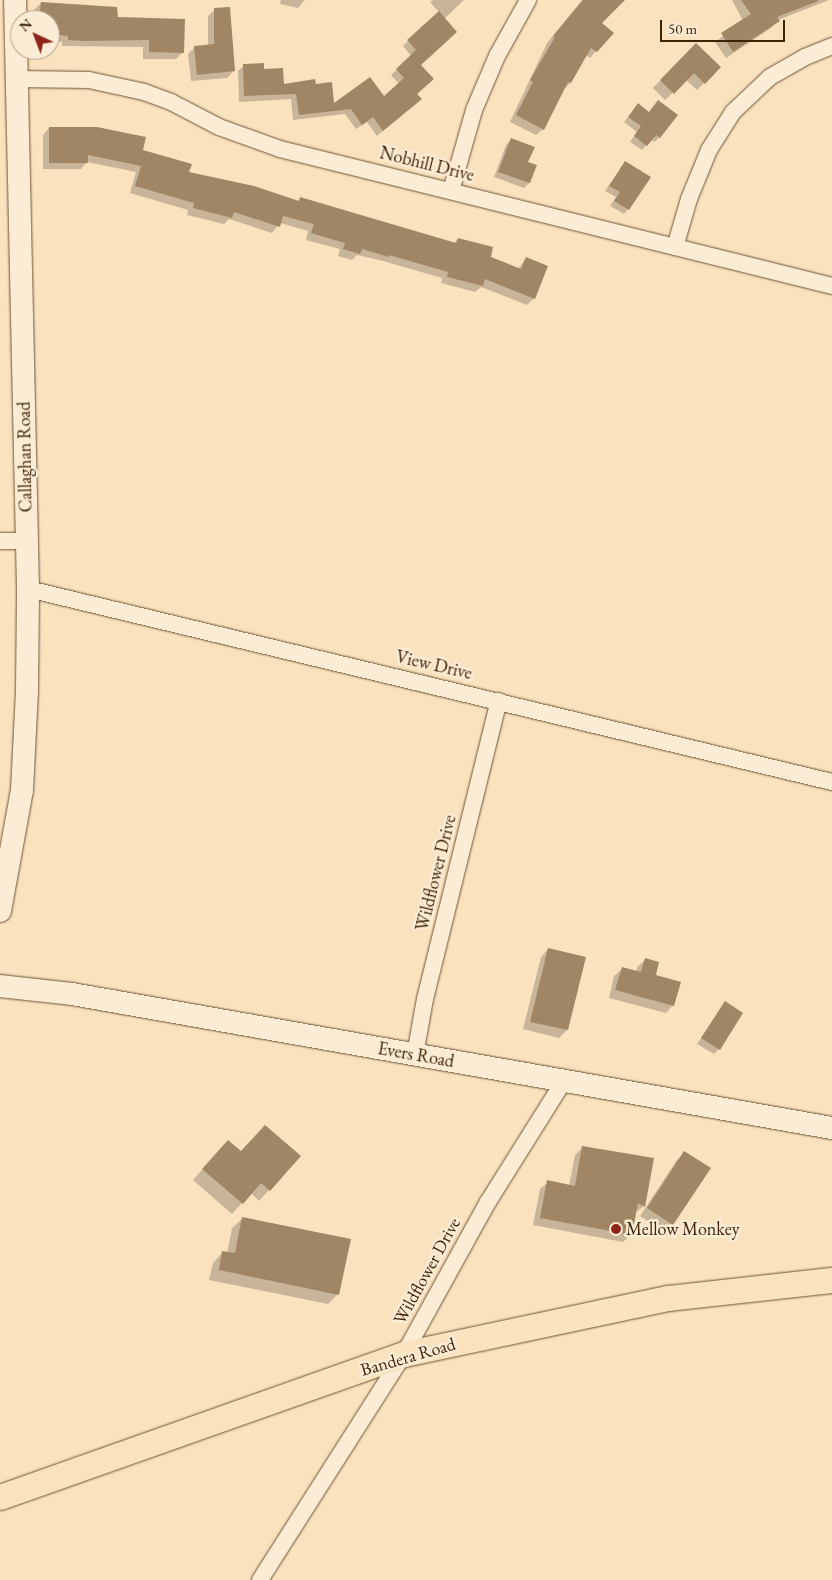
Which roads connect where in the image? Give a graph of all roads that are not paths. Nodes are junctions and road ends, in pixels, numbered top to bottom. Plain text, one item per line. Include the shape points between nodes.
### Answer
1 (16, 0) edge
2 (528, 0) edge
3 (832, 46) edge
4 (17, 79) junction
5 (451, 191) junction
6 (675, 247) junction
7 (832, 286) edge
8 (26, 541) junction
9 (0, 542) edge
10 (28, 589) junction
11 (499, 701) junction
12 (832, 782) edge
13 (0, 911) edge
14 (0, 986) edge
15 (415, 1055) junction
16 (564, 1081) junction
17 (832, 1128) edge
18 (832, 1280) edge
19 (404, 1354) junction
20 (0, 1497) edge
21 (260, 1580) edge

1 - 4 main road, Callaghan Road
2 - 5 street via 497,56 474,110
3 - 6 street via 770,77 733,112 708,150
4 - 5 street, Nobhill Drive via 89,80 144,92 249,140
4 - 8 main road, Callaghan Road
5 - 6 street, Nobhill Drive
6 - 7 street, Nobhill Drive
8 - 9 street
8 - 10 main road, Callaghan Road
10 - 11 street, View Drive
10 - 13 main road, Callaghan Road via 23,773
11 - 12 street, View Drive
11 - 15 street, Wildflower Drive via 425,999
14 - 15 main road, Evers Road via 72,994
15 - 16 main road, Evers Road
16 - 17 main road, Evers Road
16 - 19 street, Wildflower Drive via 488,1202
18 - 19 main road, Bandera Road via 668,1298
19 - 20 main road, Bandera Road
19 - 21 street, Wildflower Drive

